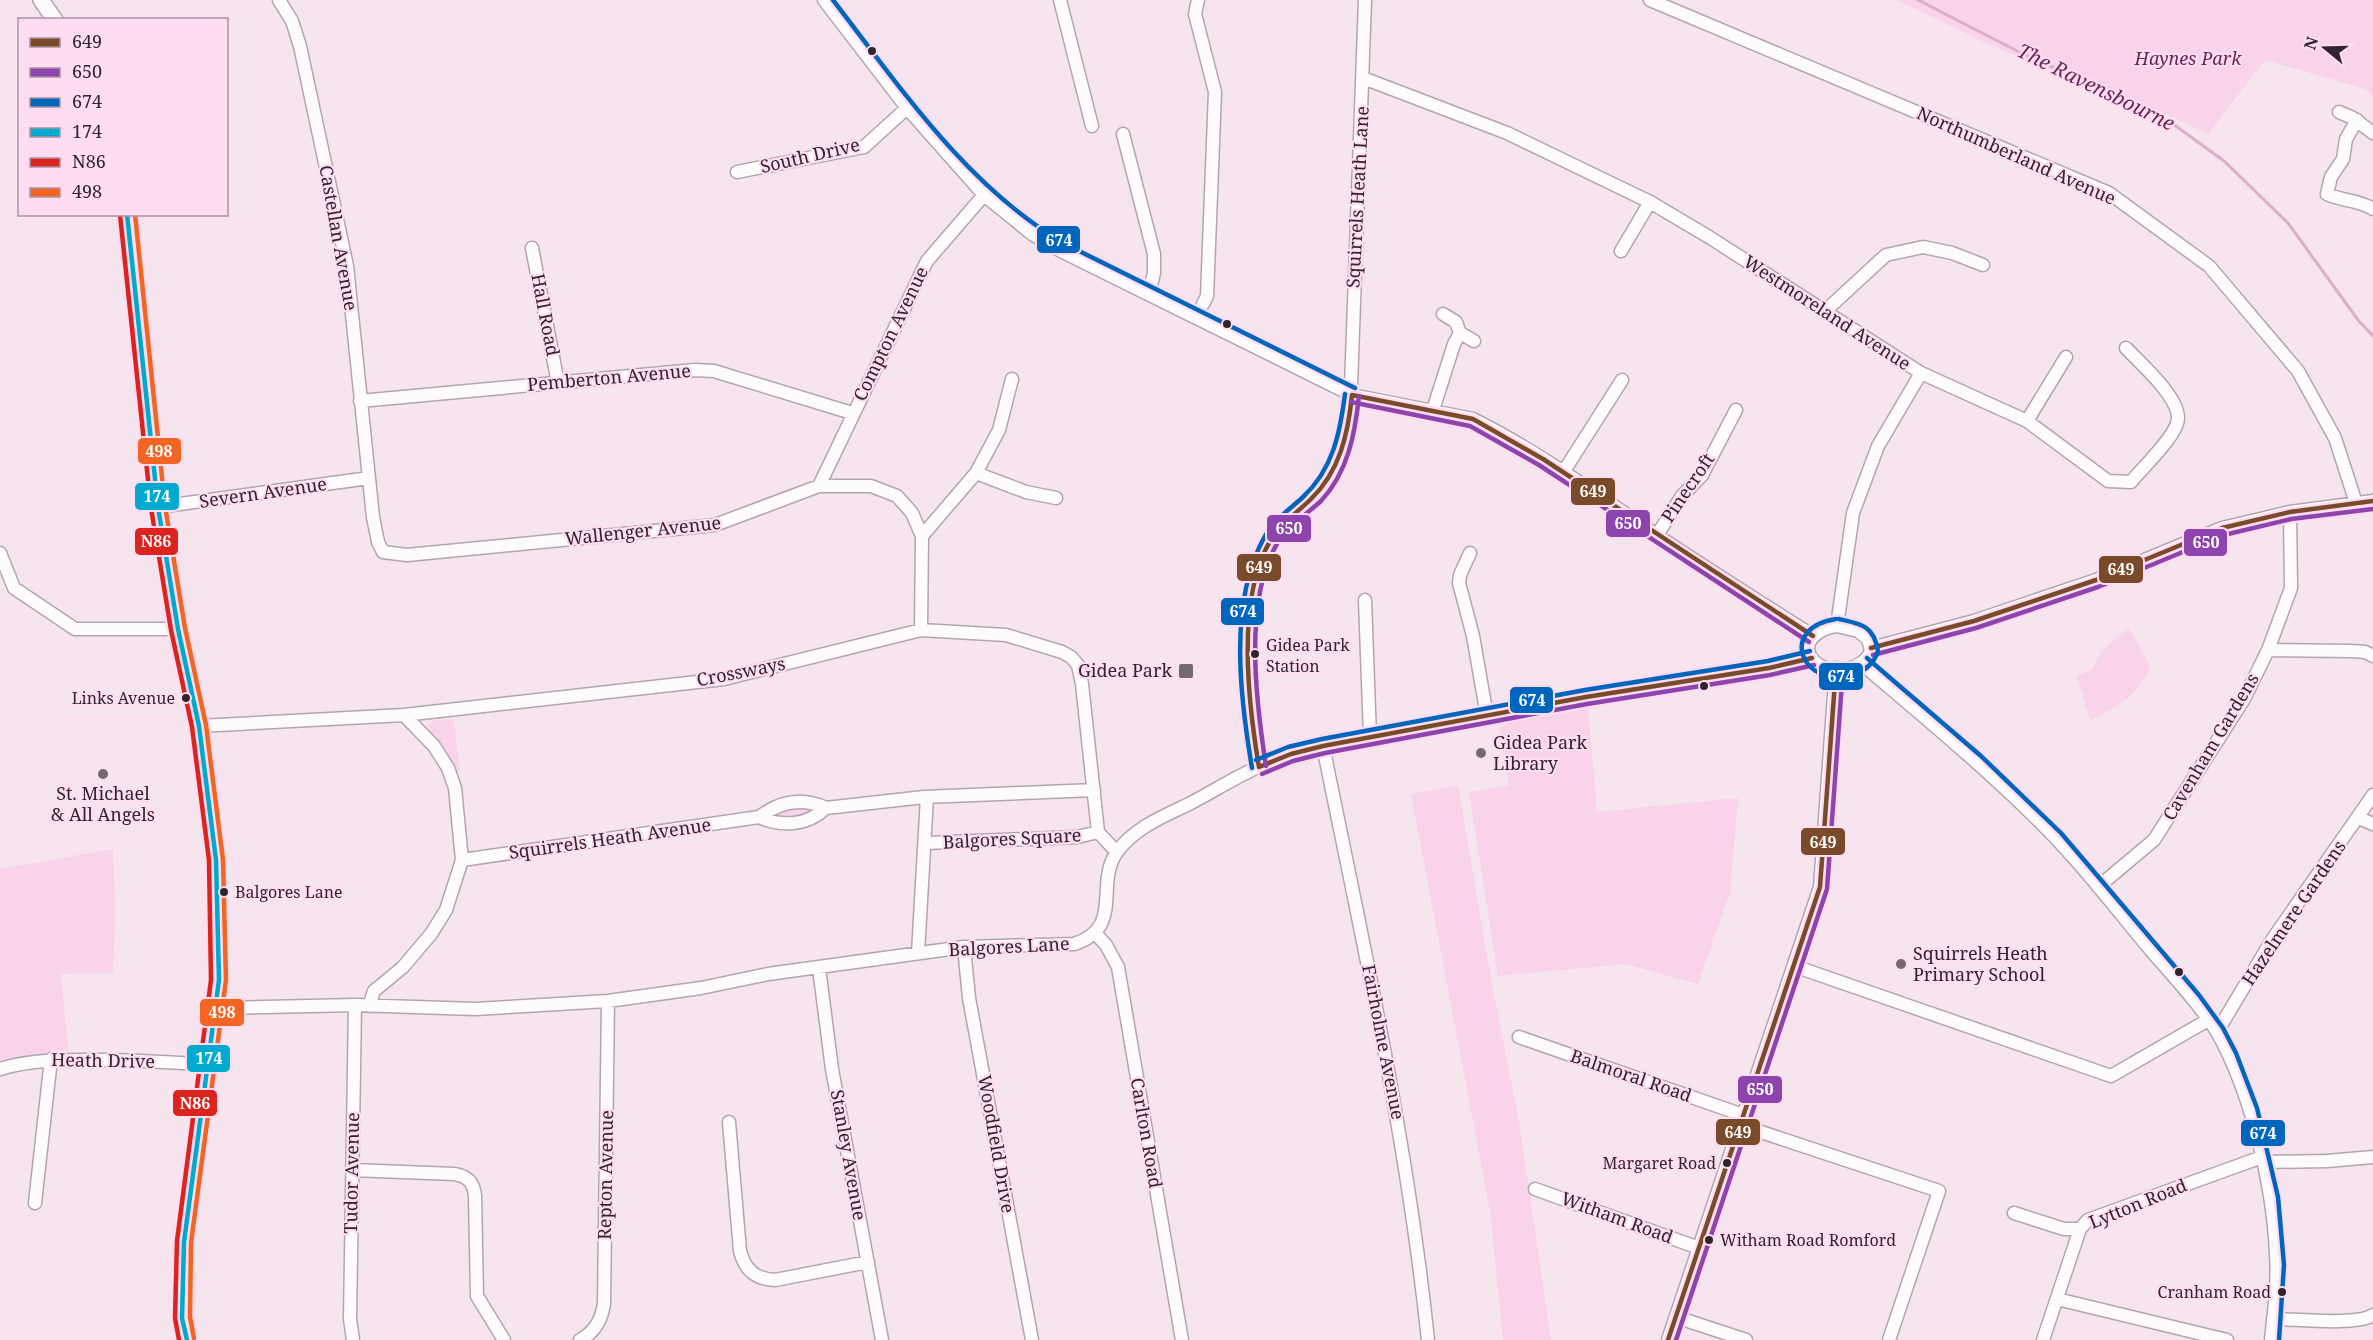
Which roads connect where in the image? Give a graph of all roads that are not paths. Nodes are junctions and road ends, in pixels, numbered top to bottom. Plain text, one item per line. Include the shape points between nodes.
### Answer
1 (41, 0) edge
2 (279, 0) edge
3 (824, 0) edge
4 (1059, 0) edge
5 (1198, 0) edge
6 (1365, 0) edge
7 (1650, 0) edge
8 (54, 18) edge
9 (1363, 78) junction
10 (907, 108) junction
11 (2339, 112) dead end
12 (2357, 120) junction
13 (1092, 126) dead end
14 (2373, 132) edge
15 (1124, 134) dead end
16 (737, 172) dead end
17 (984, 195) junction
18 (1650, 202) junction
19 (2371, 204) edge
20 (127, 216) edge
21 (532, 248) dead end
22 (1621, 251) dead end
23 (1983, 265) dead end
24 (1149, 292) junction
25 (1203, 304) dead end
26 (1824, 312) junction
27 (1443, 314) dead end
28 (1460, 333) junction
29 (1474, 341) dead end
30 (2126, 348) dead end
31 (2067, 357) dead end
32 (1921, 373) junction
33 (1012, 379) dead end
34 (1622, 380) dead end
35 (558, 383) junction
36 (1352, 395) junction
37 (360, 400) junction
38 (1433, 410) junction
39 (1736, 410) dead end
40 (852, 413) junction
41 (2027, 421) junction
42 (1564, 471) junction
43 (976, 473) junction
44 (369, 478) junction
45 (819, 486) junction
46 (1056, 498) dead end
47 (2373, 501) edge
48 (2356, 503) junction
49 (158, 507) junction
50 (2290, 512) junction
51 (1657, 535) junction
52 (922, 536) junction
53 (383, 552) joint
54 (0, 553) edge
55 (1470, 553) dead end
56 (1365, 600) dead end
57 (1837, 626) junction
58 (178, 629) junction
59 (921, 630) junction
60 (1813, 636) junction
61 (1871, 648) junction
62 (2268, 650) junction
63 (2373, 656) edge
64 (1812, 658) junction
65 (1862, 664) junction
66 (1836, 668) junction
67 (404, 715) junction
68 (1488, 716) junction
69 (199, 726) junction
70 (1370, 737) junction
71 (1323, 746) junction
72 (1259, 767) junction
73 (1094, 790) junction
74 (2373, 795) edge
75 (927, 797) junction
76 (826, 808) junction
77 (759, 817) junction
78 (2359, 818) junction
79 (2373, 824) edge
80 (1098, 832) junction
81 (926, 843) junction
82 (1118, 850) junction
83 (462, 860) junction
84 (2098, 886) junction
85 (1095, 933) junction
86 (964, 947) junction
87 (918, 953) junction
88 (1794, 966) junction
89 (819, 968) junction
90 (608, 1001) junction
91 (355, 1005) junction
92 (369, 1006) junction
93 (216, 1008) junction
94 (2208, 1020) junction
95 (2217, 1032) junction
96 (1519, 1037) dead end
97 (51, 1059) junction
98 (208, 1065) junction
99 (0, 1069) edge
100 (1742, 1120) junction
101 (729, 1122) dead end
102 (2373, 1157) edge
103 (2262, 1159) junction
104 (352, 1170) junction
105 (1535, 1189) dead end
106 (35, 1203) dead end
107 (2014, 1213) dead end
108 (2080, 1229) junction
109 (1699, 1248) junction
110 (867, 1262) junction
111 (2057, 1299) junction
112 (2373, 1315) edge
113 (1676, 1317) junction
114 (2273, 1319) junction
115 (187, 1340) edge
116 (353, 1340) edge
117 (504, 1340) edge
118 (579, 1340) edge
119 (882, 1340) edge
120 (1032, 1340) edge
121 (1182, 1340) edge
122 (1428, 1340) edge
123 (1668, 1340) edge
124 (1746, 1340) edge
125 (1889, 1340) edge
126 (2043, 1340) edge
127 (2227, 1340) edge
128 (2271, 1340) edge

1 - 8 main road
2 - 37 street, Castellan Avenue via 292,21 300,46 343,245
3 - 10 street
4 - 13 street
5 - 25 street via 1195,14 1215,92 1207,296
6 - 9 street, Squirrels Heath Lane
7 - 48 street, Northumberland Avenue via 2109,193 2209,267 2298,371 2335,438
9 - 18 street, Westmoreland Avenue via 1507,133
9 - 36 street, Squirrels Heath Lane
10 - 16 street, South Drive via 864,147
10 - 17 street
11 - 12 street
12 - 14 street
12 - 19 street via 2346,139 2343,159 2331,177 2327,194 2339,200
15 - 24 street via 1154,255
17 - 24 street via 1032,234
17 - 40 street, Compton Avenue via 927,261
18 - 22 street
18 - 26 street, Westmoreland Avenue
20 - 49 main road
21 - 35 street, Hall Road
23 - 26 street via 1923,247 1886,255
24 - 36 street
26 - 32 street, Westmoreland Avenue
27 - 28 street via 1456,322
28 - 29 street
28 - 38 street
30 - 41 street, Westmoreland Avenue via 2175,402 2178,420 2172,434 2131,482 2108,481
31 - 41 street
32 - 41 street, Westmoreland Avenue
32 - 57 street via 1878,446 1853,513
33 - 43 street via 999,430
34 - 42 street
35 - 37 street, Pemberton Avenue
35 - 40 street, Pemberton Avenue via 714,371
36 - 38 street
36 - 72 street, Squirrels Heath Lane via 1342,449 1334,469 1322,489 1273,537 1257,576 1252,599 1248,688
37 - 44 street, Castellan Avenue
38 - 42 street via 1473,419
39 - 51 street, Pinecroft via 1702,475
40 - 45 street, Compton Avenue
42 - 51 street
43 - 46 street via 1026,492
43 - 52 street
44 - 49 street, Severn Avenue
44 - 53 street, Castellan Avenue via 376,532
45 - 52 street, Wallenger Avenue via 871,486 897,496 912,513
45 - 53 street, Wallenger Avenue via 715,525 407,555
47 - 48 street
48 - 50 street
49 - 58 main road
50 - 61 street via 2222,528 2138,565 1974,621
50 - 62 street, Cavenham Gardens via 2291,588
51 - 60 street
52 - 59 street, Wallenger Avenue
54 - 58 street via 14,588 75,629
55 - 68 street via 1459,584
56 - 70 street
57 - 60 street via 1826,627
57 - 61 street via 1862,633
58 - 69 main road
59 - 67 street, Crossways via 724,679
59 - 73 street, Crossways via 1006,635 1071,657 1078,665 1082,684
60 - 64 street via 1809,645
61 - 65 street
62 - 63 street via 2352,651
62 - 84 street, Cavenham Gardens via 2244,699 2154,840
64 - 66 street via 1822,666
64 - 68 street
65 - 66 street
65 - 84 street via 2008,792
66 - 88 street via 1820,887
67 - 69 street, Crossways
67 - 83 street via 434,746 448,768
68 - 70 street
69 - 93 main road via 215,842 219,980
70 - 71 street
71 - 72 street
71 - 122 street, Fairholme Avenue via 1398,1115
72 - 82 street via 1145,827
73 - 75 street
73 - 80 street, Crossways
74 - 78 street, Hazelmere Gardens
75 - 76 street, Squirrels Heath Avenue
75 - 81 street
76 - 77 street, Squirrels Heath Avenue via 794,802
76 - 77 street, Squirrels Heath Avenue via 818,815 793,823
77 - 83 street, Squirrels Heath Avenue
78 - 79 street
78 - 95 street, Hazelmere Gardens via 2272,940
80 - 81 street, Balgores Square via 1077,837
80 - 82 street
81 - 87 street
82 - 85 street, Balgores Lane via 1109,873 1104,919
83 - 92 street via 446,910 431,934 403,967 374,991
84 - 94 street
85 - 86 street, Balgores Lane via 1074,944
85 - 121 street, Carlton Road via 1118,967
86 - 87 street, Balgores Lane
86 - 120 street, Woodfield Drive via 969,998
87 - 89 street, Balgores Lane
88 - 94 street via 2111,1076
88 - 100 street
89 - 90 street, Balgores Lane
89 - 110 street, Stanley Avenue via 832,1069
90 - 92 street, Balgores Lane via 475,1009
90 - 118 street, Repton Avenue via 604,1303 595,1328
91 - 92 street, Balgores Lane
91 - 93 street, Balgores Lane
91 - 104 street, Tudor Avenue
93 - 98 main road
94 - 95 street
95 - 103 street via 2239,1082
96 - 100 street, Balmoral Road
97 - 98 street, Heath Drive
97 - 99 street, Heath Drive
97 - 106 street
98 - 115 main road via 183,1252 182,1318
100 - 109 street
100 - 125 street via 1939,1191
101 - 110 street via 740,1251 743,1264 751,1273 775,1280
102 - 103 street, Lytton Road via 2326,1161
103 - 108 street, Lytton Road via 2088,1220
103 - 114 street via 2273,1214 2276,1256
104 - 116 street, Tudor Avenue
104 - 117 street via 454,1174 469,1180 475,1197 477,1296
105 - 109 street, Witham Road
107 - 108 street, Lytton Road via 2064,1229
108 - 111 street
109 - 113 street
110 - 119 street, Stanley Avenue
111 - 126 street
111 - 127 street
112 - 114 street via 2350,1320
113 - 123 street
113 - 124 street
114 - 128 street

